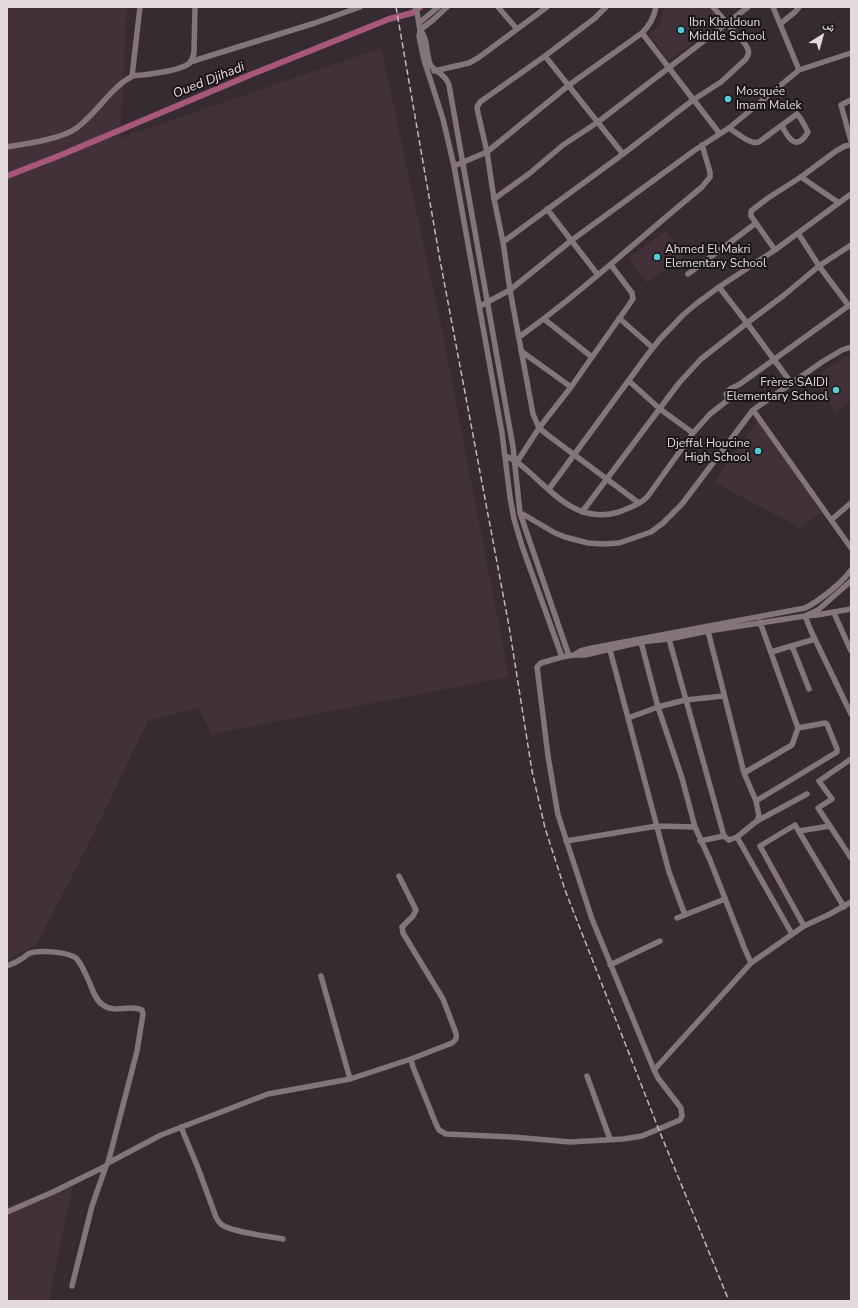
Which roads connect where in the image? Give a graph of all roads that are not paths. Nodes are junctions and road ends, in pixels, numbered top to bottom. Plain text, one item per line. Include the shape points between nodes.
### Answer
1 (140, 7) edge
2 (195, 7) edge
3 (360, 7) edge
4 (416, 7) edge
5 (438, 7) edge
6 (447, 7) edge
7 (498, 7) edge
8 (547, 7) edge
9 (606, 7) edge
10 (656, 7) edge
11 (713, 7) edge
12 (748, 7) edge
13 (773, 7) edge
14 (799, 7) edge
15 (418, 20) junction
16 (727, 24) junction
17 (780, 24) junction
18 (517, 29) junction
19 (420, 30) junction
20 (642, 33) junction
21 (851, 54) edge
22 (545, 56) junction
23 (190, 62) junction
24 (668, 68) junction
25 (436, 70) junction
26 (799, 70) junction
27 (428, 73) junction
28 (132, 76) junction
29 (568, 85) junction
30 (693, 100) junction
31 (851, 100) edge
32 (598, 122) junction
33 (782, 126) junction
34 (729, 128) junction
35 (720, 134) junction
36 (851, 141) edge
37 (702, 145) junction
38 (851, 145) edge
39 (7, 147) edge
40 (487, 152) junction
41 (622, 154) junction
42 (463, 163) junction
43 (454, 166) junction
44 (801, 177) junction
45 (851, 194) edge
46 (494, 199) junction
47 (839, 203) junction
48 (547, 209) junction
49 (756, 223) junction
50 (798, 232) junction
51 (572, 240) junction
52 (503, 242) junction
53 (851, 245) edge
54 (775, 250) junction
55 (611, 265) junction
56 (819, 266) junction
57 (688, 274) dead end
58 (598, 275) junction
59 (719, 287) junction
60 (510, 290) junction
61 (488, 302) junction
62 (850, 305) edge
63 (480, 306) junction
64 (619, 318) junction
65 (544, 319) junction
66 (747, 323) junction
67 (519, 337) junction
68 (851, 347) edge
69 (653, 348) junction
70 (521, 352) junction
71 (592, 357) junction
72 (774, 359) junction
73 (628, 381) junction
74 (792, 384) junction
75 (571, 387) junction
76 (660, 409) junction
77 (753, 410) junction
78 (539, 428) junction
79 (693, 433) junction
80 (505, 456) junction
81 (574, 456) junction
82 (516, 461) junction
83 (607, 479) junction
84 (549, 489) junction
85 (639, 503) junction
86 (851, 503) edge
87 (511, 508) junction
88 (582, 512) junction
89 (520, 513) junction
90 (831, 520) junction
91 (851, 548) edge
92 (851, 570) edge
93 (851, 582) edge
94 (851, 609) edge
95 (834, 613) junction
96 (805, 616) junction
97 (760, 622) junction
98 (708, 631) junction
99 (815, 639) junction
100 (669, 640) junction
101 (641, 642) junction
102 (792, 646) junction
103 (610, 650) junction
104 (851, 651) edge
105 (771, 652) junction
106 (572, 656) junction
107 (562, 657) junction
108 (810, 690) dead end
109 (724, 696) junction
110 (686, 700) junction
111 (658, 706) junction
112 (851, 714) edge
113 (628, 718) junction
114 (798, 728) junction
115 (851, 759) edge
116 (744, 773) junction
117 (807, 794) dead end
118 (756, 801) junction
119 (757, 820) junction
120 (657, 826) junction
121 (830, 826) junction
122 (695, 827) junction
123 (799, 831) junction
124 (724, 836) junction
125 (737, 837) junction
126 (700, 841) junction
127 (566, 842) junction
128 (851, 858) edge
129 (399, 876) dead end
130 (725, 899) junction
131 (851, 902) edge
132 (844, 907) junction
133 (685, 915) junction
134 (677, 918) dead end
135 (804, 926) junction
136 (792, 934) junction
137 (660, 941) dead end
138 (751, 963) junction
139 (610, 965) junction
140 (7, 966) edge
141 (321, 976) dead end
142 (411, 1059) junction
143 (654, 1070) junction
144 (587, 1076) dead end
145 (350, 1079) junction
146 (182, 1127) junction
147 (610, 1139) junction
148 (107, 1164) junction
149 (7, 1212) edge
150 (284, 1239) dead end
151 (72, 1286) dead end

1 - 28 street
2 - 23 street via 194,52
3 - 23 street
4 - 15 street
5 - 15 street
6 - 19 street
7 - 18 street
8 - 18 street
9 - 22 street
10 - 20 street via 650,24
11 - 16 street
12 - 16 street
13 - 17 street
14 - 17 street
15 - 19 street
16 - 24 street
16 - 30 street via 745,44 749,54 721,82
17 - 26 street
18 - 25 street via 478,58 468,63
19 - 25 street via 424,35 430,64
19 - 27 street via 419,36
20 - 24 street
20 - 29 street
21 - 26 street
22 - 29 street
22 - 40 street via 478,104
23 - 28 street via 183,67
24 - 30 street
24 - 32 street
25 - 27 street
25 - 42 street via 446,78 449,85
26 - 34 street
27 - 43 street via 443,119
28 - 39 street via 74,130
29 - 32 street
29 - 40 street
30 - 35 street
30 - 41 street
31 - 36 street via 840,105
32 - 41 street
32 - 46 street via 563,145
33 - 33 street via 786,135 796,143 808,132 797,114
33 - 34 street via 756,143
34 - 35 street
35 - 37 street
37 - 51 street
37 - 55 street via 710,177
38 - 44 street via 836,151
40 - 42 street
40 - 46 street
41 - 48 street
42 - 43 street
42 - 61 street
43 - 63 street
44 - 47 street
44 - 49 street via 754,209 751,216
45 - 47 street
46 - 52 street
47 - 50 street
48 - 51 street
48 - 52 street
49 - 54 street
49 - 57 street
50 - 54 street
50 - 56 street
51 - 58 street
51 - 60 street
52 - 60 street
53 - 56 street
54 - 59 street
55 - 58 street
55 - 64 street via 633,297
56 - 62 street
56 - 66 street
58 - 65 street
59 - 66 street
59 - 69 street via 684,315
60 - 61 street
60 - 67 street
61 - 63 street
61 - 82 street
62 - 72 street
63 - 80 street
64 - 69 street
64 - 71 street
65 - 67 street
65 - 71 street
66 - 72 street
66 - 76 street via 700,359
67 - 70 street
68 - 74 street via 828,358
69 - 73 street
70 - 75 street
70 - 78 street
71 - 75 street
72 - 74 street
72 - 79 street via 730,389 726,394 728,400 710,414
73 - 76 street
73 - 81 street
74 - 77 street
75 - 78 street
76 - 79 street
76 - 83 street
77 - 89 street via 682,504 651,532 619,543 588,543 555,533
77 - 90 street
78 - 81 street
78 - 82 street
79 - 85 street via 657,485 644,501
80 - 82 street
80 - 87 street
81 - 83 street
81 - 84 street
82 - 84 street
82 - 89 street
83 - 85 street
83 - 88 street
84 - 88 street via 568,505
85 - 88 street via 629,509 604,515
86 - 90 street
87 - 89 street
87 - 107 street
89 - 106 street
90 - 91 street
92 - 106 street via 844,579 805,608 592,648
93 - 96 street via 818,610
94 - 95 street
95 - 96 street
95 - 104 street
96 - 97 street
96 - 99 street
97 - 98 street
97 - 105 street
98 - 100 street
98 - 109 street
99 - 102 street
99 - 112 street
100 - 101 street
100 - 110 street
101 - 103 street
101 - 111 street
102 - 105 street
102 - 108 street
103 - 106 street
103 - 113 street
105 - 114 street
106 - 107 street
107 - 127 street via 540,664 536,669 558,815
109 - 110 street
109 - 116 street
110 - 111 street
110 - 124 street
111 - 113 street
111 - 122 street
113 - 120 street
114 - 116 street via 792,745
114 - 118 street via 826,723 837,752
115 - 121 street via 819,781 832,798 818,808
116 - 118 street
117 - 119 street
118 - 119 street via 759,816
119 - 125 street
120 - 122 street
120 - 127 street
120 - 133 street via 669,872
121 - 123 street
121 - 128 street
122 - 126 street
123 - 132 street
123 - 135 street via 796,825 760,846
124 - 125 street via 728,840
124 - 126 street
125 - 136 street
126 - 130 street
127 - 139 street
129 - 142 street via 416,910 402,927 403,933 443,999 457,1037 452,1043
130 - 133 street
130 - 138 street
131 - 132 street
132 - 135 street
133 - 134 street
135 - 136 street
136 - 138 street
137 - 139 street
138 - 143 street
139 - 143 street
140 - 148 street via 34,952 72,956 77,959 86,974 96,998 107,1008 142,1010 144,1014 137,1051
141 - 145 street
142 - 145 street
142 - 147 street via 436,1124 439,1130 446,1134 570,1142
143 - 147 street via 681,1108 680,1120 635,1138
144 - 147 street
145 - 146 street via 268,1094
146 - 148 street via 161,1135
146 - 150 street via 220,1223 234,1230
148 - 149 street
148 - 151 street via 92,1206

